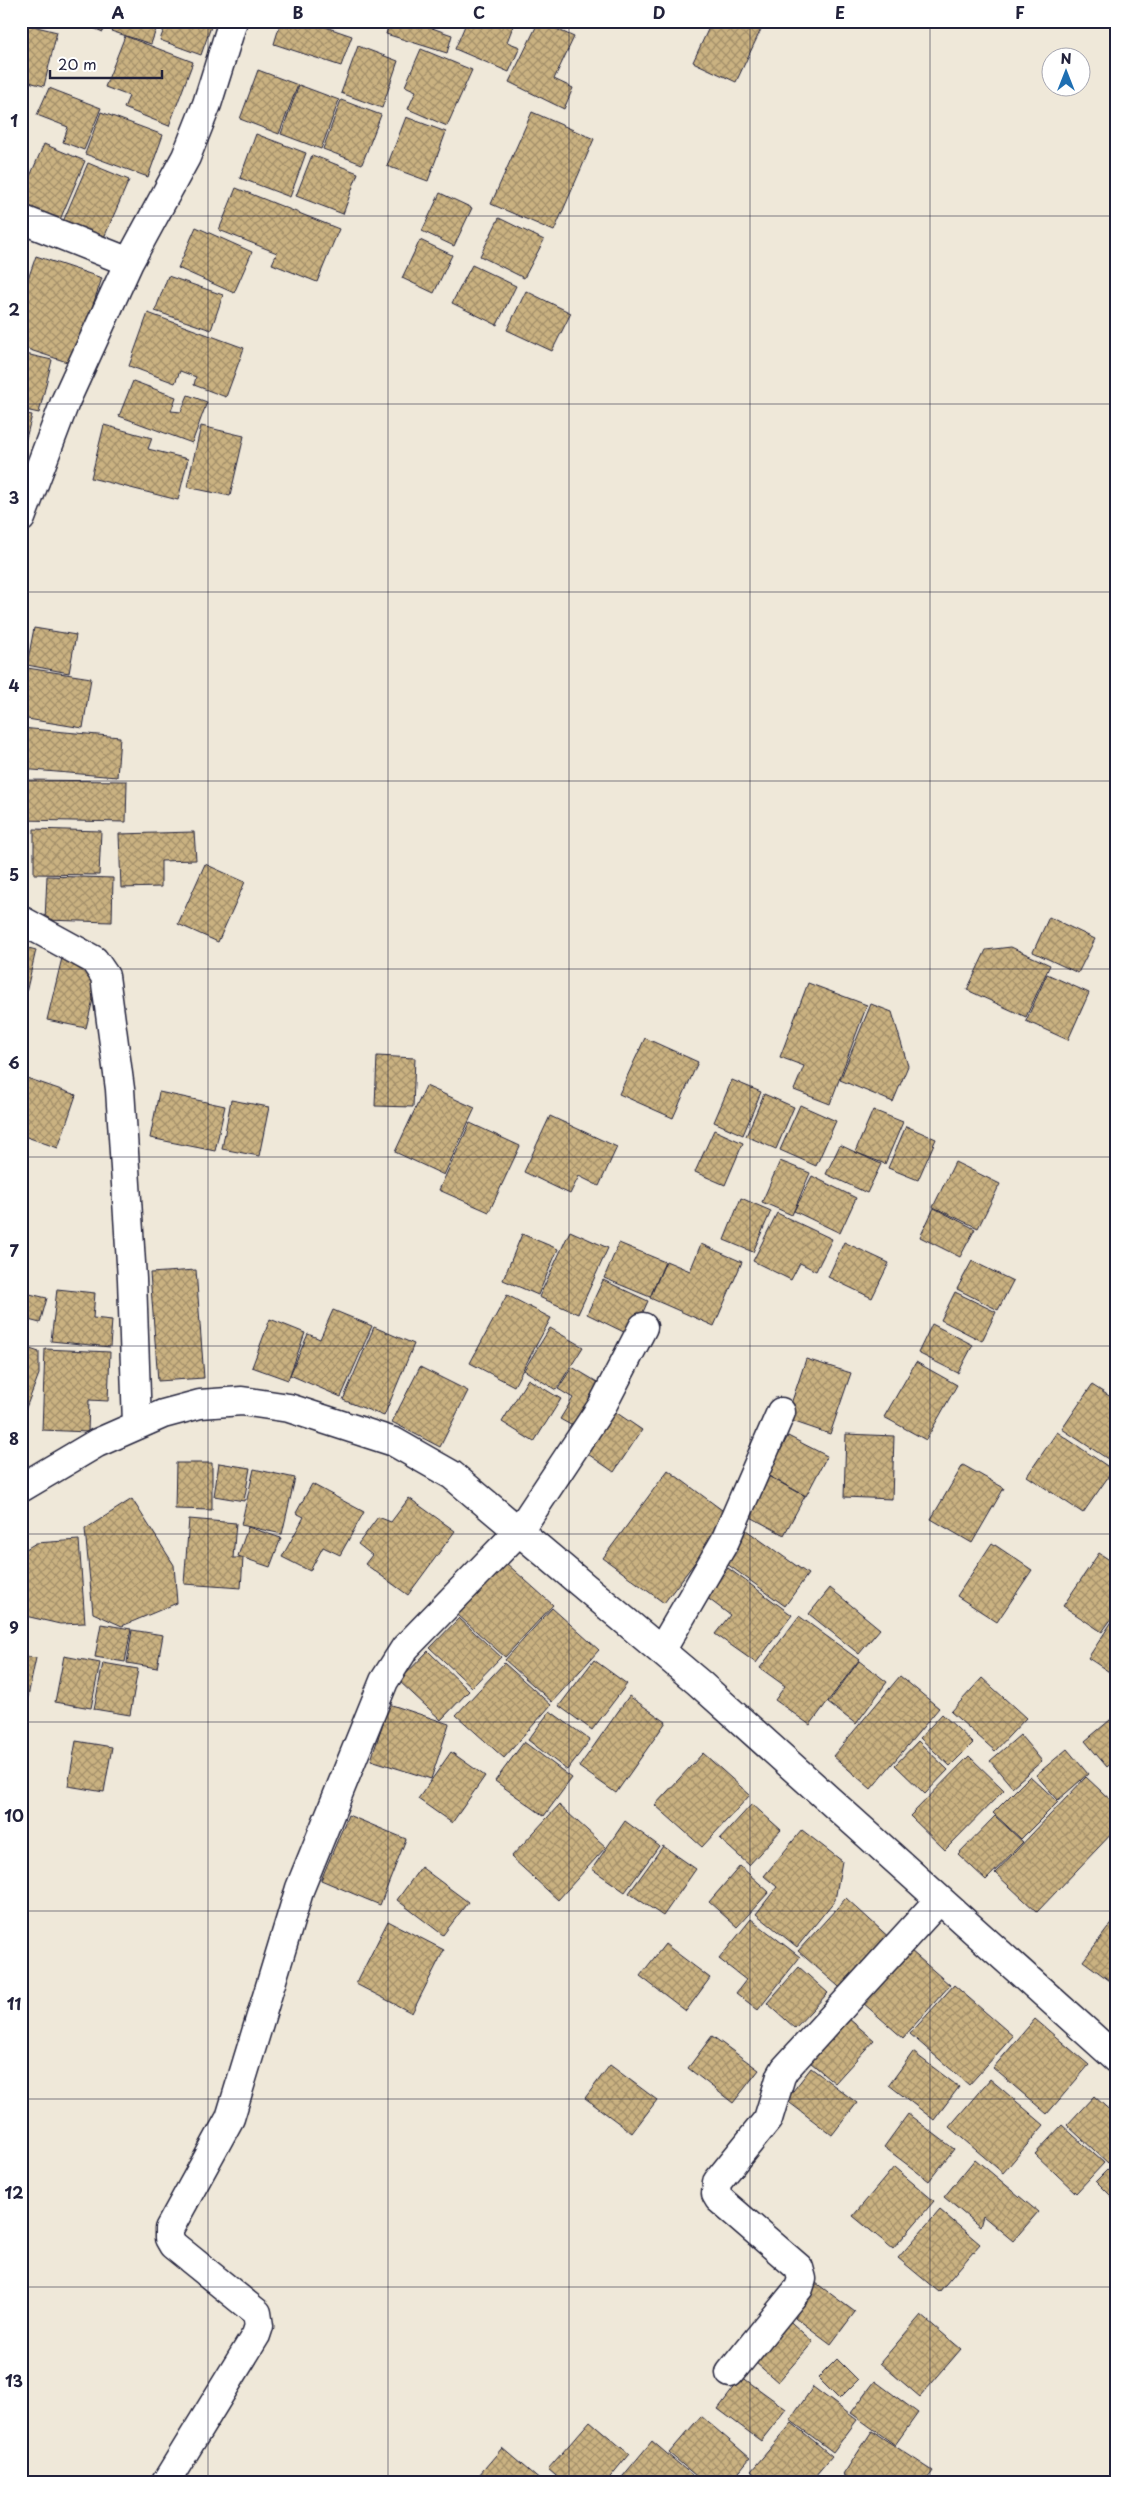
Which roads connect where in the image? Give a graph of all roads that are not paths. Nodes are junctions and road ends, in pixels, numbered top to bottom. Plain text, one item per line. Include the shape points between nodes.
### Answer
1 (233, 21) edge
2 (21, 219) edge
3 (129, 262) junction
4 (21, 518) edge
5 (21, 920) edge
6 (643, 1327) dead end
7 (781, 1412) dead end
8 (137, 1424) junction
9 (21, 1488) edge
10 (519, 1531) junction
11 (661, 1652) junction
12 (939, 1900) junction
13 (1117, 2059) edge
14 (730, 2372) dead end
15 (166, 2482) edge

1 - 3 street via 207,104 186,157
2 - 3 street
3 - 4 street via 65,402
5 - 8 street via 94,960 105,976 120,1089
6 - 10 street via 602,1406
7 - 11 street via 725,1541
8 - 9 street via 97,1443
8 - 10 street via 200,1404 242,1401 289,1408 394,1442 452,1475
10 - 11 street
10 - 15 street via 405,1648 384,1681 300,1888 230,2118 169,2229 173,2245 257,2313 259,2326
11 - 12 street
12 - 13 street
12 - 14 street via 785,2069 768,2119 717,2182 719,2199 802,2273 799,2288

